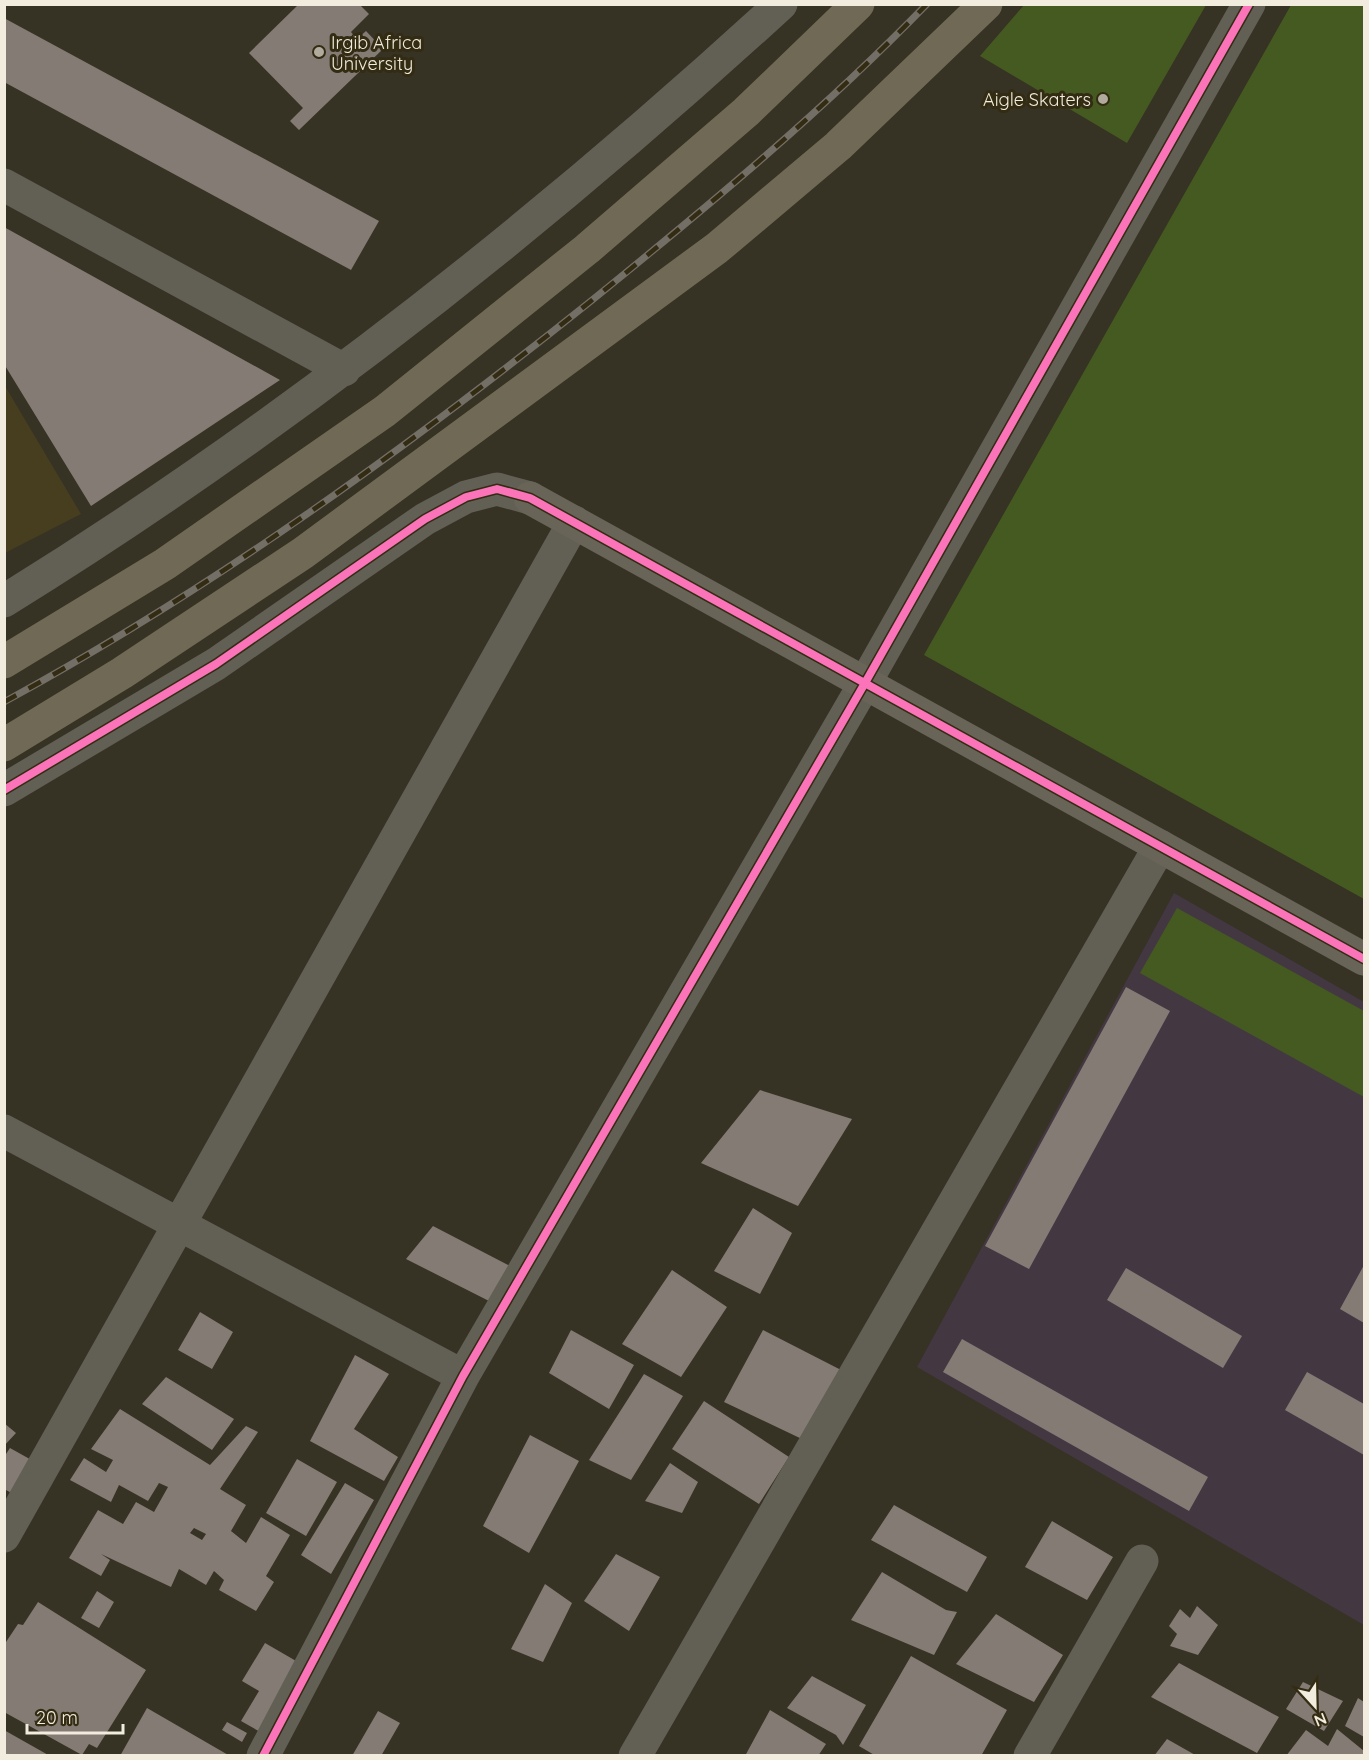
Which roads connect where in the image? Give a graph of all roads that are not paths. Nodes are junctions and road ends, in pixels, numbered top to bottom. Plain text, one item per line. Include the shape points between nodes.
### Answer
1 (781, 4) edge
2 (858, 4) edge
3 (986, 4) edge
4 (1249, 4) edge
5 (4, 185) edge
6 (344, 370) junction
7 (574, 522) junction
8 (4, 602) edge
9 (4, 662) edge
10 (865, 683) junction
11 (4, 745) edge
12 (4, 790) edge
13 (1160, 846) junction
14 (1365, 959) edge
15 (4, 1131) edge
16 (179, 1225) junction
17 (463, 1377) junction
18 (4, 1536) edge
19 (1142, 1561) dead end
20 (263, 1755) edge
21 (635, 1755) edge
22 (1030, 1755) edge

1 - 6 street via 536,218
2 - 9 highway via 746,112 623,218 385,411 165,564
3 - 11 highway via 838,146 707,255 303,553 122,673
4 - 10 street
5 - 6 street
6 - 8 street via 119,530
7 - 10 street
7 - 12 street via 530,498 496,489 466,497 425,519 216,664
7 - 16 street
10 - 13 street
10 - 17 street
13 - 14 street
13 - 21 street
15 - 16 street
16 - 17 street
16 - 18 street
17 - 20 street
19 - 22 street

